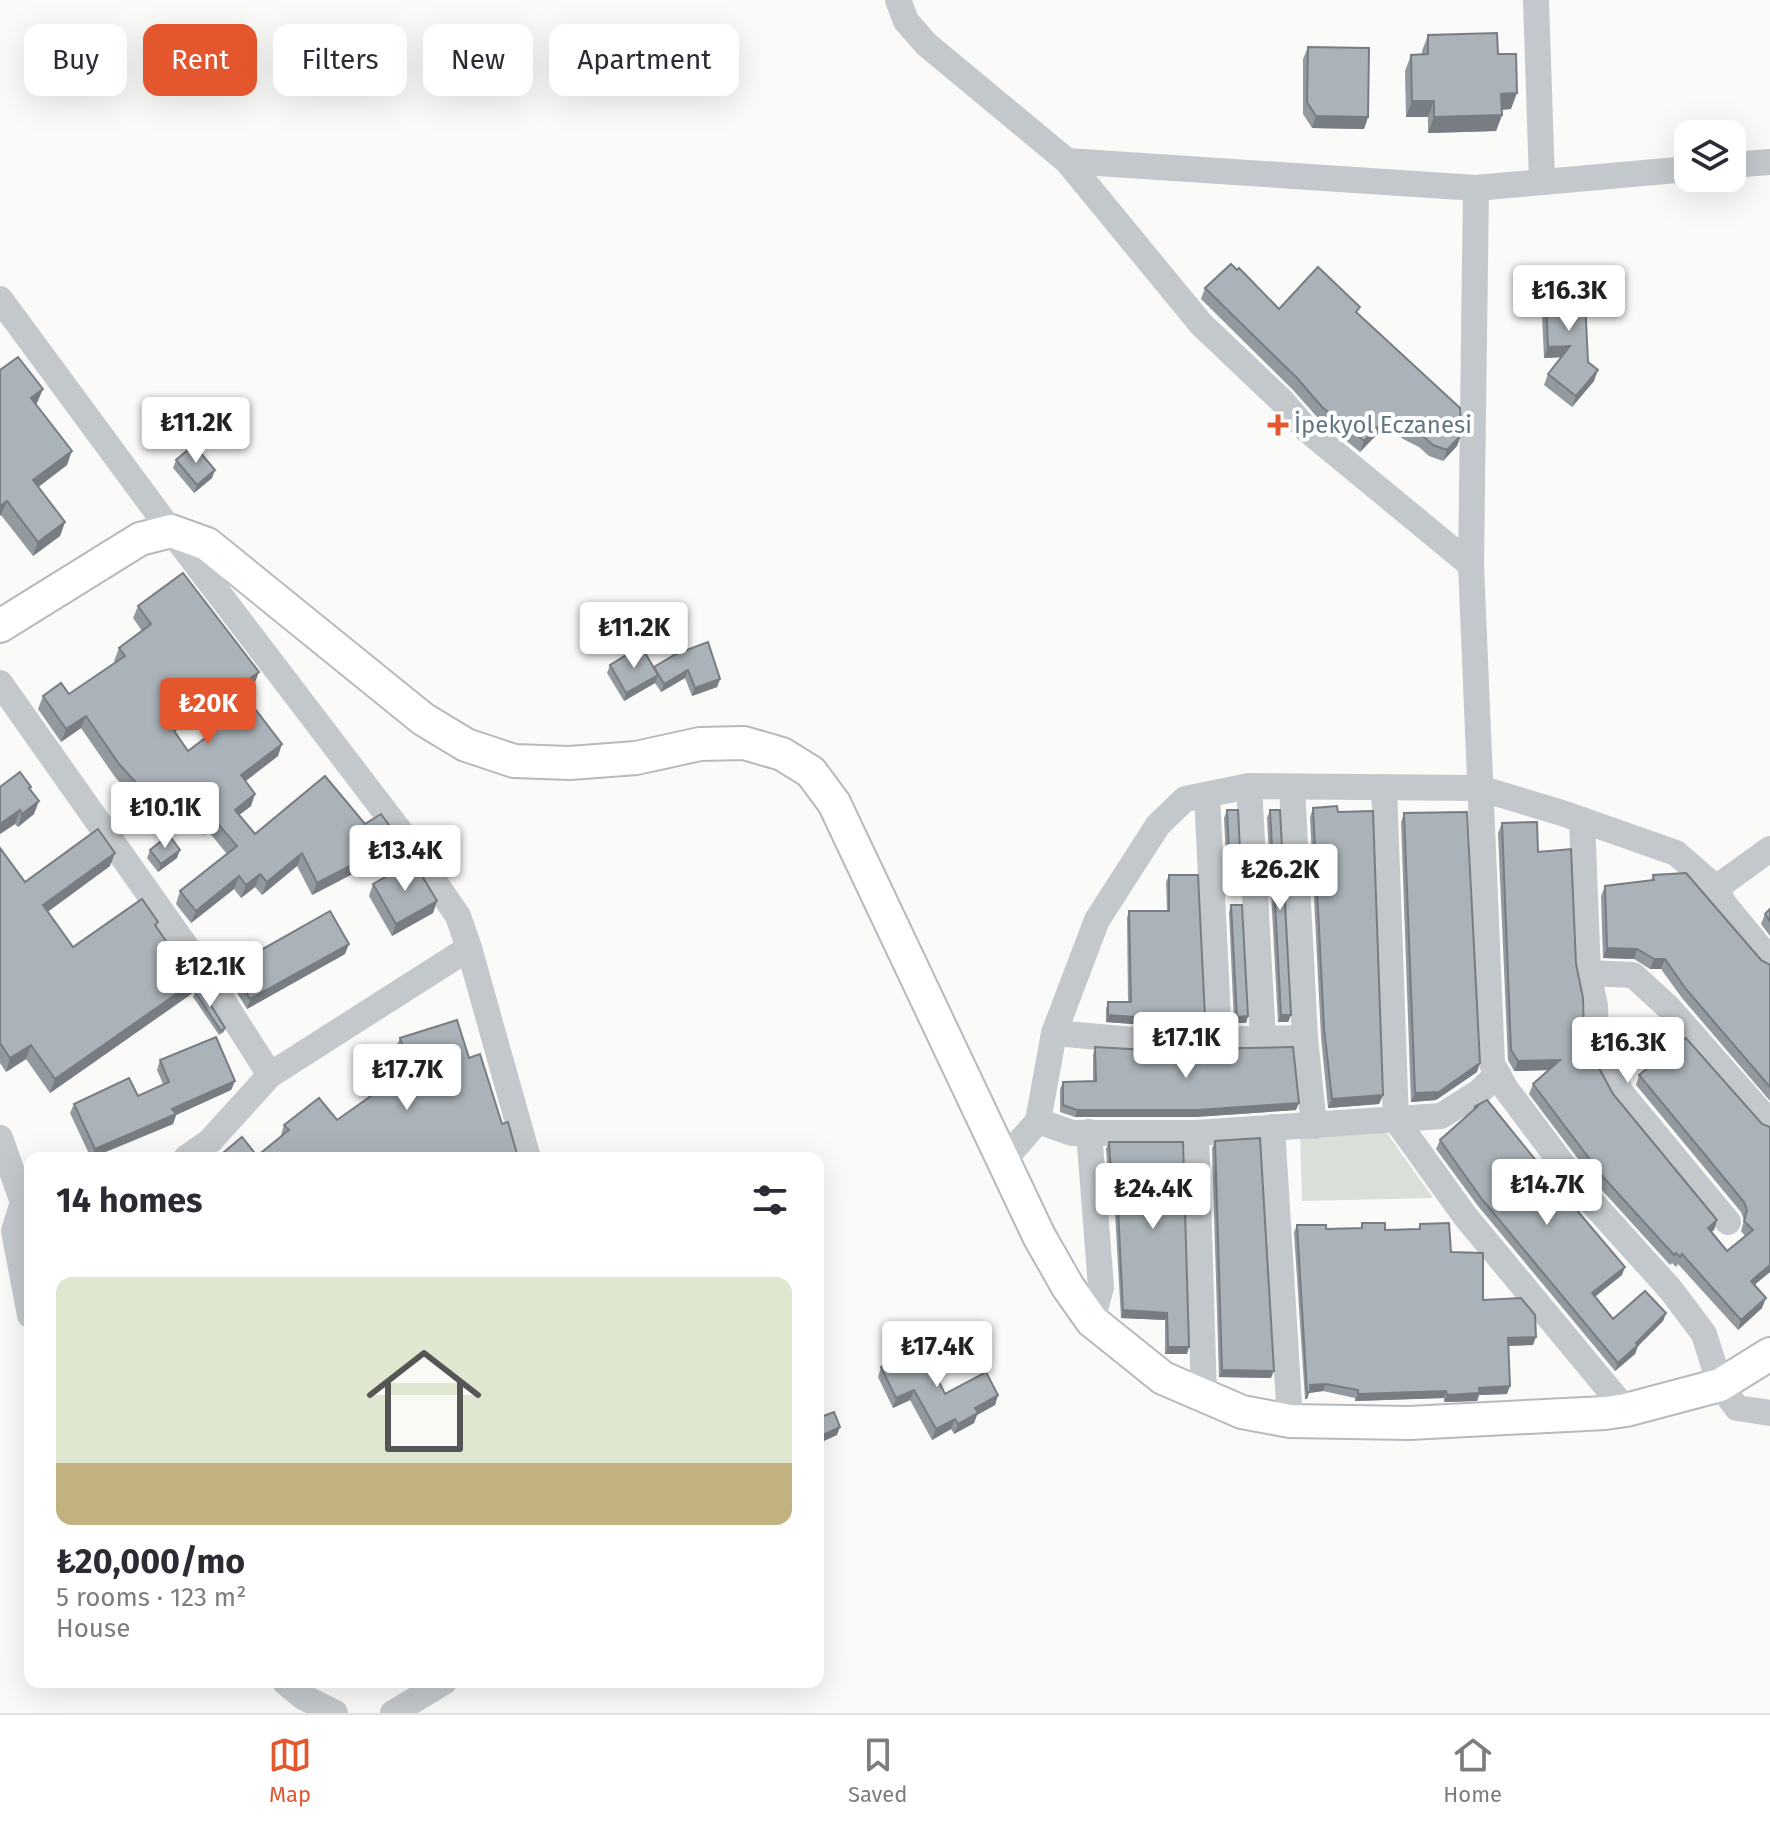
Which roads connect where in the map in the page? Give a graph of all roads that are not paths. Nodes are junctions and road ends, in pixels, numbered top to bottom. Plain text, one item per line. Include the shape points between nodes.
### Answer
1 (898, 0) edge
2 (1536, 0) edge
3 (1067, 161) junction
4 (1770, 162) edge
5 (1746, 164) edge
6 (1674, 170) edge
7 (1542, 182) junction
8 (1476, 188) junction
9 (0, 299) edge
10 (171, 531) junction
11 (1471, 565) junction
12 (0, 626) edge
13 (0, 683) edge
14 (1249, 786) junction
15 (1292, 787) junction
16 (1384, 787) junction
17 (1479, 788) junction
18 (1207, 795) junction
19 (1582, 820) junction
20 (1770, 849) edge
21 (1716, 888) junction
22 (469, 948) junction
23 (1770, 960) edge
24 (1588, 973) junction
25 (1054, 1033) junction
26 (1219, 1038) junction
27 (1305, 1038) junction
28 (1263, 1040) junction
29 (1498, 1074) junction
30 (270, 1075) junction
31 (1396, 1120) junction
32 (1038, 1121) junction
33 (1770, 1123) edge
34 (1314, 1126) junction
35 (1272, 1127) junction
36 (1089, 1132) junction
37 (1196, 1133) junction
38 (0, 1138) edge
39 (194, 1152) edge
40 (526, 1152) edge
41 (1003, 1161) junction
42 (1728, 1222) dead end
43 (22, 1229) edge
44 (24, 1250) edge
45 (1092, 1321) junction
46 (1770, 1354) edge
47 (1720, 1385) junction
48 (1204, 1396) junction
49 (1626, 1410) junction
50 (1770, 1413) edge
51 (1290, 1421) junction
52 (434, 1688) edge
53 (298, 1697) edge
54 (335, 1713) edge
55 (393, 1713) edge

1 - 3 street via 906,21 926,44
2 - 7 street
3 - 8 street
3 - 11 street via 1201,324 1306,429
4 - 5 street
6 - 7 street
7 - 8 street
8 - 11 street
9 - 10 street
10 - 12 main road via 140,539
10 - 22 street via 399,830 458,916
10 - 41 main road via 207,544 423,719 466,745 514,761 570,763 636,758 700,744 744,743 782,754 811,772 834,803
11 - 17 street
13 - 30 street via 209,979
14 - 15 street
14 - 18 street
14 - 28 street
15 - 16 street
15 - 27 street
16 - 17 street
16 - 31 street
17 - 19 street
17 - 29 street via 1492,1064
18 - 25 street via 1185,799 1158,825 1097,920
18 - 26 street
19 - 21 street via 1676,853
19 - 24 street
20 - 21 street
21 - 23 street
22 - 30 street
22 - 40 street
24 - 33 street via 1633,975
24 - 42 street via 1596,1045 1622,1094
25 - 26 street via 1145,1041
25 - 32 street
26 - 28 street
27 - 28 street
27 - 34 street
29 - 31 street via 1441,1116
29 - 47 street via 1588,1198 1704,1334
30 - 39 street
31 - 34 street
31 - 49 street via 1465,1216
32 - 36 street via 1072,1133
32 - 41 street
34 - 35 street
35 - 37 street
35 - 51 street
36 - 37 street
36 - 45 street via 1101,1287
37 - 48 street
38 - 43 street via 23,1202
41 - 45 main road via 1039,1236
43 - 44 street
45 - 48 main road via 1163,1378
46 - 47 main road
47 - 49 main road
47 - 50 street via 1737,1408
48 - 51 main road via 1242,1412
49 - 51 main road via 1409,1423
52 - 55 street
53 - 54 street

